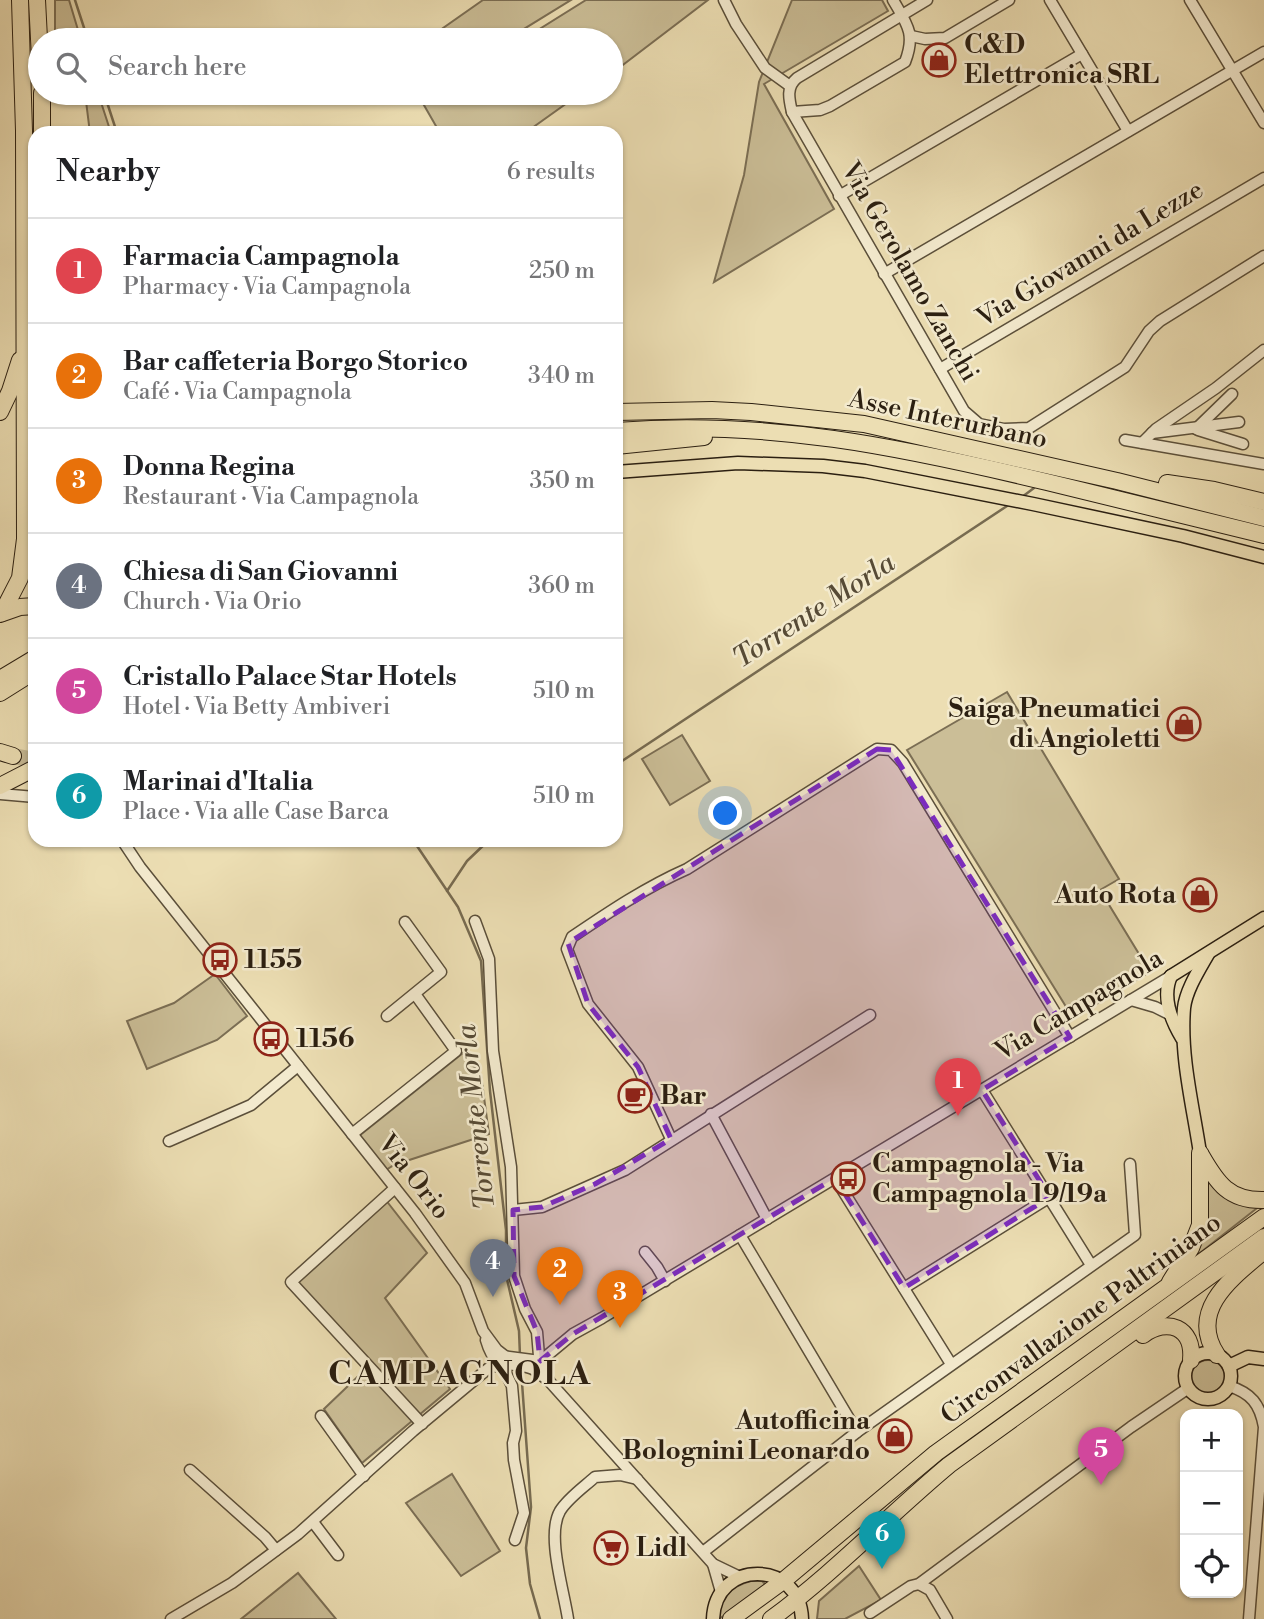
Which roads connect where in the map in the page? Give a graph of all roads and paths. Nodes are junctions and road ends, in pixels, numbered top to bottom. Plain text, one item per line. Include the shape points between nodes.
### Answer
1 (18, 0) edge
2 (37, 0) edge
3 (45, 0) edge
4 (724, 0) edge
5 (893, 0) edge
6 (927, 0) edge
7 (1009, 0) edge
8 (1050, 0) edge
9 (1190, 0) edge
10 (902, 15) junction
11 (38, 28) edge
12 (44, 28) edge
13 (911, 36) junction
14 (1264, 52) edge
15 (1082, 54) junction
16 (1231, 71) junction
17 (790, 86) junction
18 (42, 105) edge
19 (792, 112) junction
20 (1264, 123) edge
21 (42, 126) edge
22 (1128, 131) junction
23 (1264, 177) edge
24 (839, 196) junction
25 (1264, 256) edge
26 (884, 274) junction
27 (25, 330) junction
28 (1264, 350) edge
29 (940, 369) junction
30 (1232, 394) dead end
31 (0, 412) edge
32 (623, 412) edge
33 (1239, 422) dead end
34 (1196, 429) junction
35 (623, 431) edge
36 (1152, 433) junction
37 (1125, 440) dead end
38 (1142, 443) junction
39 (1242, 444) dead end
40 (623, 445) edge
41 (1264, 464) edge
42 (978, 466) junction
43 (623, 471) edge
44 (1117, 481) junction
45 (1200, 500) junction
46 (1264, 502) edge
47 (1264, 509) edge
48 (1264, 518) edge
49 (1264, 535) edge
50 (1264, 557) edge
51 (28, 606) edge
52 (1, 613) edge
53 (28, 662) edge
54 (28, 675) edge
55 (0, 679) edge
56 (0, 693) edge
57 (28, 772) edge
58 (0, 786) edge
59 (0, 793) edge
60 (28, 796) edge
61 (126, 847) edge
62 (1264, 918) edge
63 (475, 921) dead end
64 (405, 922) dead end
65 (1208, 954) junction
66 (1171, 976) junction
67 (415, 994) junction
68 (1131, 1000) junction
69 (1184, 1008) junction
70 (870, 1015) dead end
71 (1171, 1015) junction
72 (387, 1016) dead end
73 (1070, 1037) junction
74 (1182, 1038) junction
75 (298, 1066) junction
76 (982, 1090) junction
77 (711, 1114) junction
78 (352, 1134) junction
79 (671, 1139) junction
80 (169, 1141) dead end
81 (1200, 1153) junction
82 (1130, 1164) dead end
83 (835, 1178) junction
84 (395, 1188) junction
85 (1050, 1197) junction
86 (1264, 1200) edge
87 (513, 1210) junction
88 (1264, 1217) edge
89 (767, 1219) junction
90 (740, 1235) junction
91 (1264, 1237) edge
92 (1264, 1251) edge
93 (645, 1252) dead end
94 (1091, 1265) junction
95 (665, 1281) junction
96 (904, 1288) junction
97 (1165, 1290) junction
98 (483, 1331) junction
99 (1217, 1355) junction
100 (492, 1358) junction
101 (1264, 1359) edge
102 (1191, 1360) junction
103 (509, 1362) junction
104 (533, 1364) junction
105 (951, 1364) junction
106 (1229, 1366) junction
107 (473, 1382) junction
108 (1229, 1386) junction
109 (1187, 1389) junction
110 (321, 1416) dead end
111 (422, 1424) junction
112 (857, 1432) junction
113 (970, 1450) junction
114 (190, 1470) dead end
115 (364, 1476) junction
116 (637, 1479) junction
117 (313, 1522) junction
118 (515, 1540) dead end
119 (276, 1550) junction
120 (703, 1552) junction
121 (338, 1555) dead end
122 (713, 1564) junction
123 (740, 1577) junction
124 (783, 1581) junction
125 (919, 1584) junction
126 (721, 1592) junction
127 (798, 1599) junction
128 (870, 1613) dead end
129 (171, 1619) edge
130 (568, 1619) edge
131 (713, 1619) edge
132 (730, 1619) edge
133 (771, 1619) edge
134 (802, 1619) edge
135 (947, 1619) edge
136 (1249, 1619) edge

1 - 27 highway
2 - 11 highway
3 - 12 highway
4 - 17 street via 765,68
5 - 10 street
6 - 10 street
7 - 13 street via 945,38
8 - 15 street
9 - 16 street
10 - 13 street
10 - 17 street
13 - 19 street via 905,62 896,68 830,106
14 - 16 street
15 - 22 street
15 - 24 street
16 - 20 street
16 - 22 street
17 - 19 street, Via Gerolamo Zanchi
18 - 21 highway
19 - 24 street, Via Gerolamo Zanchi
22 - 26 street
23 - 29 street, Via Giovanni da Lezze
24 - 26 street, Via Gerolamo Zanchi
25 - 29 street, Via Gerolamo Zanchi via 1160,321 1125,367 1029,428 979,424 964,411
26 - 29 street, Via Gerolamo Zanchi
27 - 31 highway via 18,369
27 - 52 highway via 23,563 16,589
28 - 36 street
30 - 34 street
32 - 44 highway, Asse Interurbano via 712,410 825,418
33 - 34 street
34 - 36 street
34 - 39 street
35 - 42 highway, Asse Interurbano via 779,431 882,445
36 - 38 street
37 - 38 street
38 - 41 street
40 - 42 highway via 708,437 789,439
42 - 49 highway, Asse Interurbano
43 - 50 main road via 738,463 865,471
44 - 45 highway, Asse Interurbano
44 - 46 highway via 1168,483
45 - 47 highway
45 - 48 highway, Asse Interurbano
51 - 52 highway
53 - 55 highway
54 - 56 highway
57 - 58 highway
59 - 60 street
61 - 75 street, Via Orio
62 - 65 main road, Via Campagnola
63 - 87 street via 489,959 493,1051
64 - 67 street via 441,972
65 - 66 main road, Via Campagnola
65 - 69 main road
66 - 68 street, Via Campagnola
66 - 69 main road via 1179,982
66 - 71 main road via 1167,991
67 - 72 street
67 - 78 street via 456,1051
68 - 71 street
68 - 73 street, Via Campagnola
69 - 74 main road
70 - 77 street
71 - 74 main road
73 - 76 street, Via Campagnola
73 - 79 street via 903,763 897,755 877,750 605,915 568,943 588,1004 638,1067
74 - 81 main road
75 - 78 street, Via Orio
75 - 80 street via 251,1105
76 - 83 street, Via Campagnola
76 - 85 street
77 - 79 street
77 - 89 street
78 - 84 street, Via Orio
79 - 87 street via 596,1184 542,1207
81 - 86 highway via 1217,1182 1233,1195
81 - 97 highway via 1200,1224
82 - 94 street via 1135,1235
83 - 89 street, Via Campagnola
83 - 96 street
84 - 98 street, Via Orio via 466,1283
84 - 111 street via 291,1282
85 - 94 street
85 - 96 street
87 - 104 street via 514,1276 537,1332
88 - 97 highway, Circonvallazione Paltriniano
89 - 90 street, Via Campagnola
90 - 95 street, Via Campagnola
90 - 112 street
91 - 113 highway, Circonvallazione Paltriniano
92 - 99 highway via 1216,1296 1207,1334
93 - 95 street
94 - 105 street
95 - 104 street, Via Campagnola via 573,1334
96 - 105 street
97 - 124 highway, Circonvallazione Paltriniano via 936,1453
98 - 100 street
98 - 103 street, Via Orio
99 - 102 main road via 1203,1353
99 - 106 main road
100 - 103 street
100 - 107 street
101 - 106 main road via 1248,1357
102 - 109 main road via 1184,1374
102 - 113 highway via 1191,1344 1184,1333 1171,1326 1154,1327 986,1447
103 - 104 street
103 - 107 street via 490,1367
103 - 118 street via 514,1460 524,1513
104 - 116 street
105 - 112 street
106 - 108 main road
107 - 111 street
108 - 109 main road via 1213,1399 1198,1398
108 - 136 street via 1250,1395 1261,1410 1264,1427
109 - 125 street
110 - 115 street
111 - 115 street
112 - 120 street
113 - 127 highway, Circonvallazione Paltriniano via 902,1504
114 - 119 street
115 - 117 street
116 - 120 street
116 - 130 street via 595,1477 560,1511 554,1525 555,1540
117 - 119 street
117 - 121 street
119 - 129 street
120 - 122 street
122 - 123 street
122 - 126 street
123 - 124 main road via 760,1573
123 - 126 main road
124 - 127 main road
124 - 132 highway, Circonvallazione Paltriniano
125 - 128 street
125 - 135 street via 930,1590
126 - 131 main road
127 - 133 highway, Circonvallazione Paltriniano
127 - 134 main road

